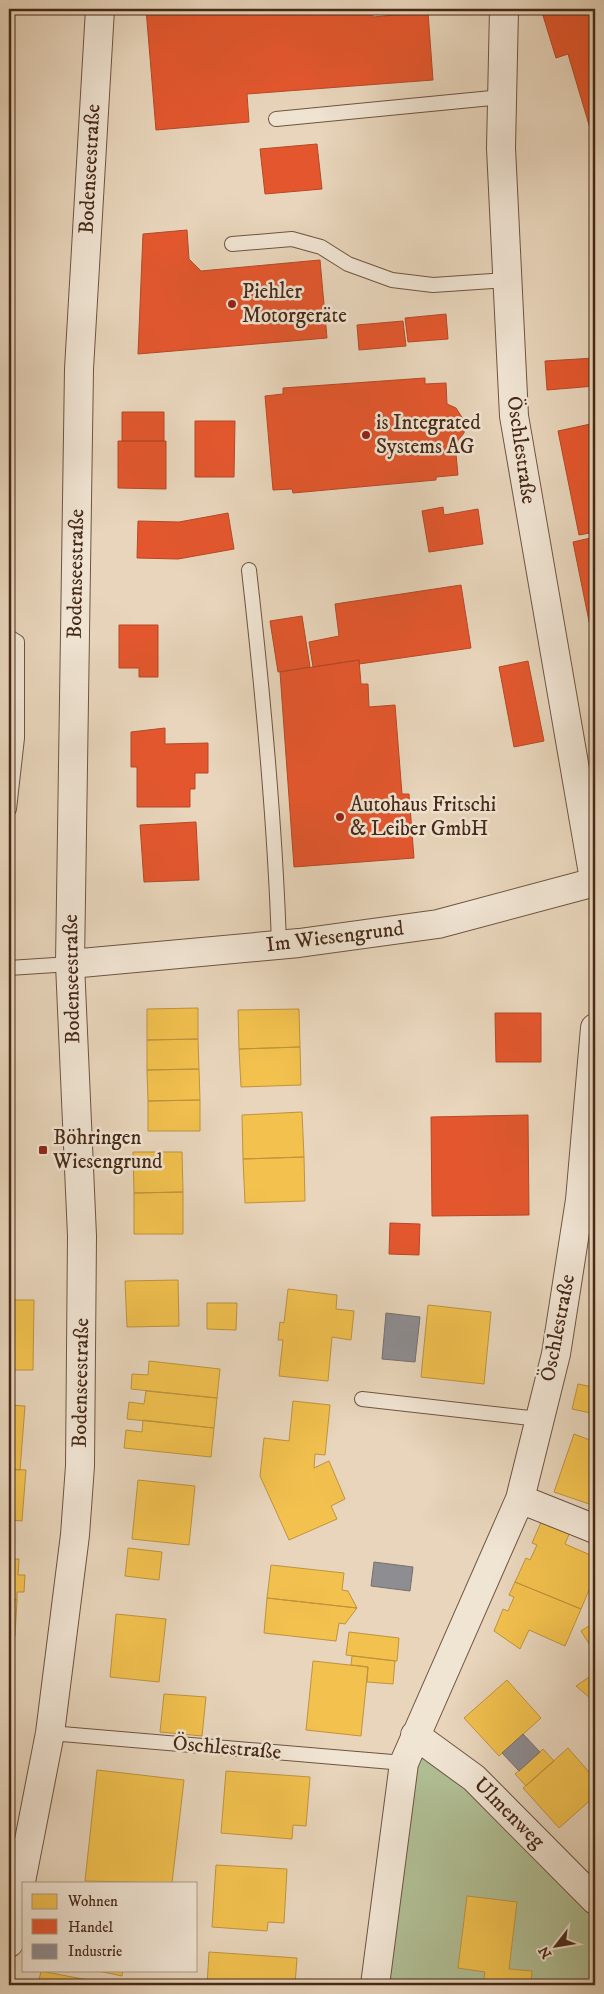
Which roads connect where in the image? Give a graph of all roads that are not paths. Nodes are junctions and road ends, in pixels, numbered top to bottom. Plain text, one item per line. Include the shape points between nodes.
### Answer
1 (100, 9) edge
2 (504, 9) edge
3 (502, 97) junction
4 (276, 119) dead end
5 (232, 244) dead end
6 (507, 280) junction
7 (249, 570) dead end
8 (9, 637) edge
9 (9, 809) edge
10 (595, 883) edge
11 (279, 945) junction
12 (70, 964) junction
13 (9, 968) edge
14 (595, 1028) edge
15 (362, 1399) dead end
16 (539, 1419) junction
17 (520, 1499) junction
18 (595, 1528) edge
19 (50, 1733) junction
20 (415, 1735) junction
21 (404, 1763) junction
22 (595, 1900) edge
23 (9, 1943) edge
24 (375, 1985) edge

1 - 12 street, Bodenseestraße via 79,369
2 - 3 street, Öschlestraße
3 - 4 lane
3 - 6 street, Öschlestraße via 500,148
5 - 6 lane via 292,240 321,247 348,264 392,280 433,285
6 - 10 street, Öschlestraße via 514,416
7 - 11 lane via 277,877
8 - 9 lane via 17,642 17,738
10 - 11 street, Im Wiesengrund via 438,924
11 - 12 street, Im Wiesengrund
12 - 13 lane
12 - 19 street, Bodenseestraße via 82,1236 80,1466 75,1535
14 - 16 street, Öschlestraße via 580,1200 556,1354
15 - 16 lane
16 - 17 street, Öschlestraße
17 - 18 street
17 - 20 street, Öschlestraße
19 - 21 lane, Öschlestraße
19 - 23 street, Bodenseestraße
20 - 21 street, Öschlestraße
20 - 22 street, Ulmenweg via 474,1778
21 - 24 street, Öschlestraße

